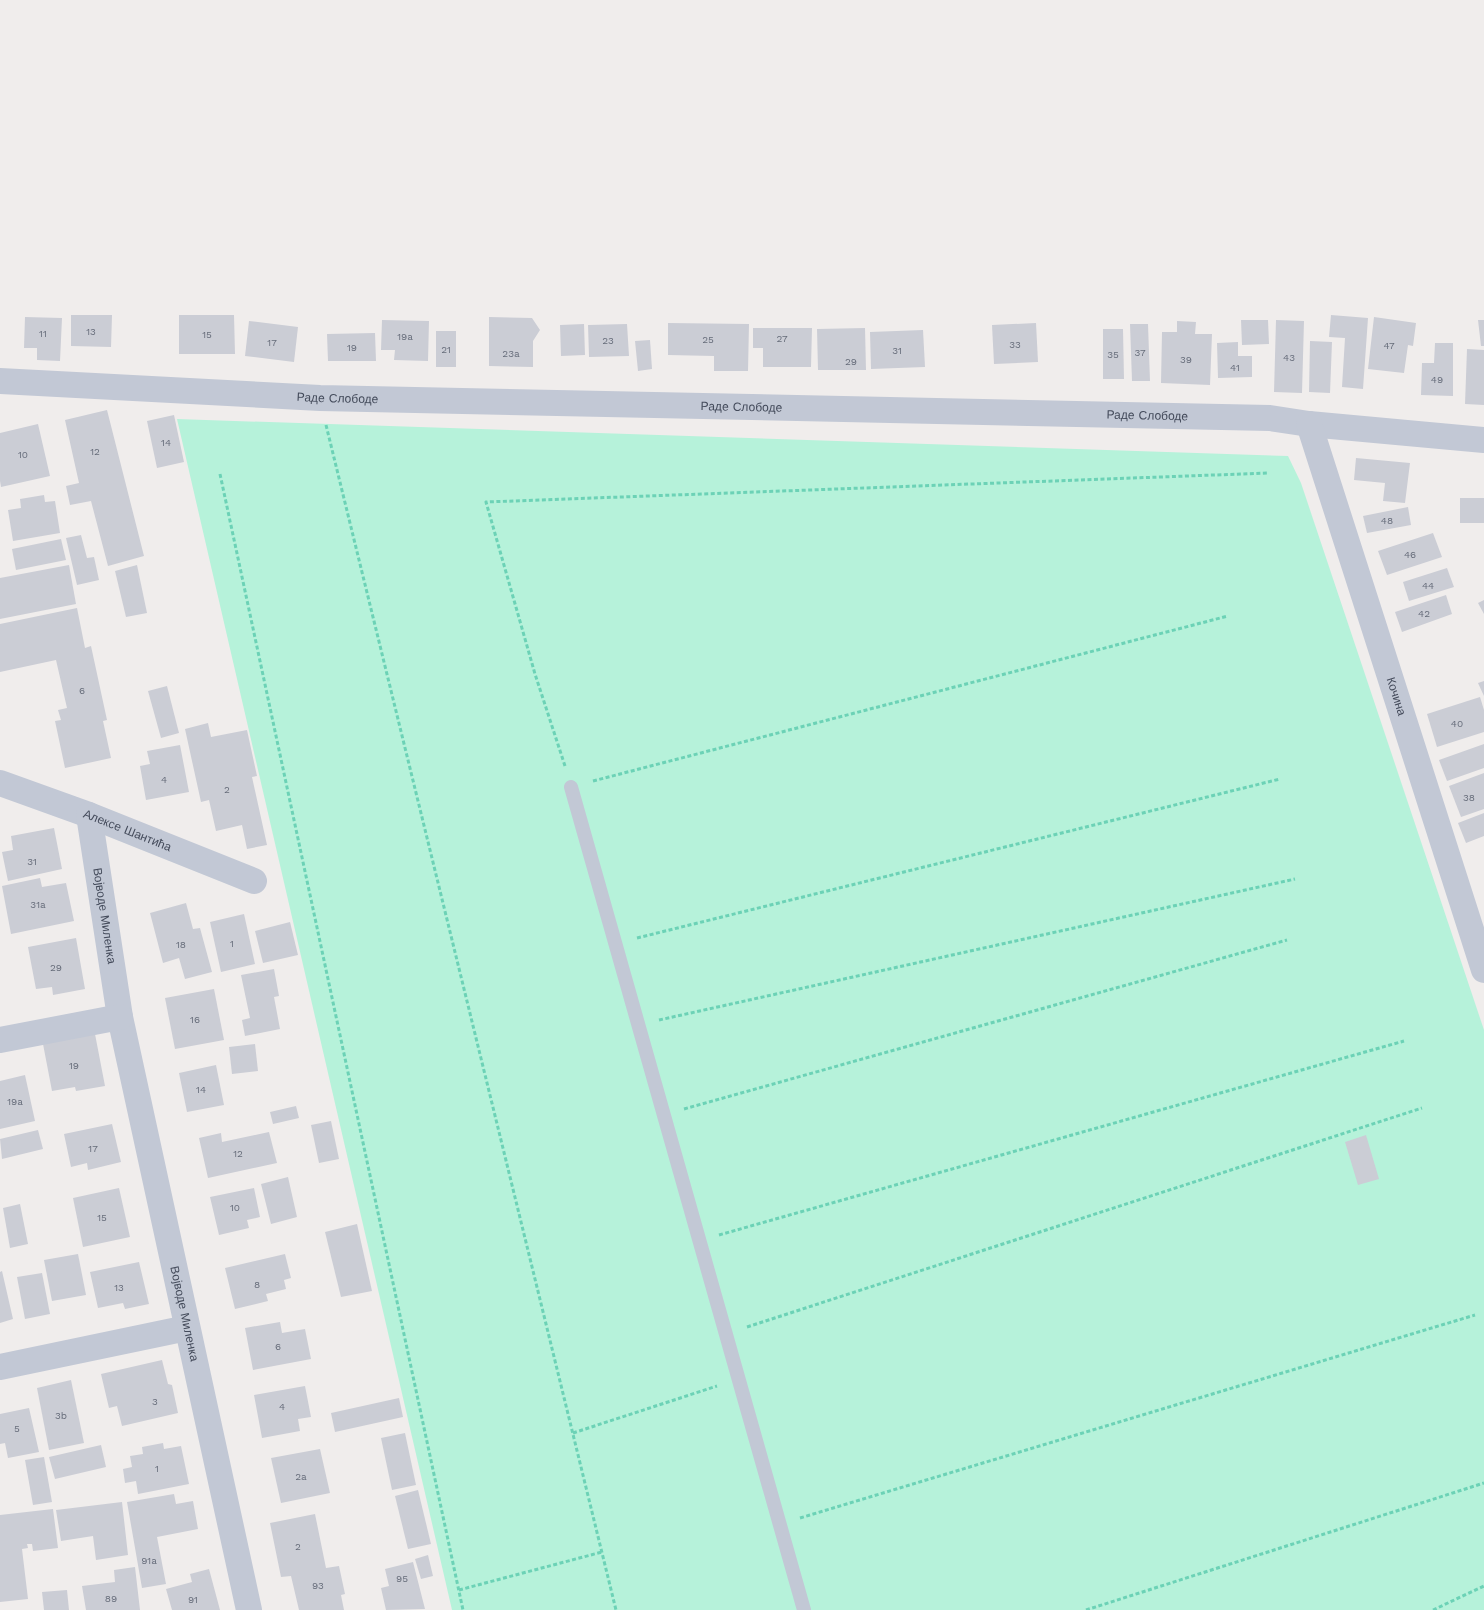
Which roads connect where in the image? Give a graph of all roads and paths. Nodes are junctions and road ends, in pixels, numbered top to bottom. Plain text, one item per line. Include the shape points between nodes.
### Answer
1 (0, 382) edge
2 (320, 398) junction
3 (1309, 424) junction
4 (1484, 440) edge
5 (1268, 473) dead end
6 (220, 474) dead end
7 (1228, 616) dead end
8 (1280, 779) dead end
9 (0, 783) edge
10 (571, 787) junction
11 (89, 815) junction
12 (1295, 879) dead end
13 (254, 881) dead end
14 (1288, 940) dead end
15 (615, 944) junction
16 (1484, 970) edge
17 (120, 1017) junction
18 (638, 1025) junction
19 (0, 1040) edge
20 (1404, 1041) dead end
21 (1422, 1108) dead end
22 (664, 1115) junction
23 (699, 1240) junction
24 (1475, 1315) dead end
25 (187, 1328) junction
26 (726, 1334) junction
27 (0, 1367) edge
28 (739, 1379) junction
29 (573, 1433) junction
30 (1484, 1483) edge
31 (780, 1524) junction
32 (602, 1552) junction
33 (1484, 1586) edge
34 (459, 1590) junction
35 (249, 1610) edge
36 (463, 1610) edge
37 (616, 1610) edge
38 (804, 1610) edge
39 (1086, 1610) edge
40 (1433, 1610) edge

1 - 2 street, Раде Слободе
2 - 3 street, Раде Слободе via 1270,418
2 - 29 path
3 - 4 street, Раде Слободе
3 - 16 street, Кочина
5 - 10 path via 486,502
6 - 34 path
7 - 10 path
8 - 15 path
9 - 11 street, Алексе Шантића
10 - 15 lane
11 - 13 street, Алексе Шантића
11 - 17 street, Војводе Миленка
12 - 18 path
14 - 22 path
15 - 18 lane
17 - 19 street
17 - 25 street, Војводе Миленка
18 - 22 lane
20 - 23 path
21 - 26 path
22 - 23 lane
23 - 26 lane
24 - 31 path
25 - 27 street
25 - 35 street, Војводе Миленка
26 - 28 lane
28 - 29 path
28 - 31 lane
29 - 32 path
30 - 39 path
31 - 38 lane
32 - 34 path
32 - 37 path
33 - 40 path
34 - 36 path

